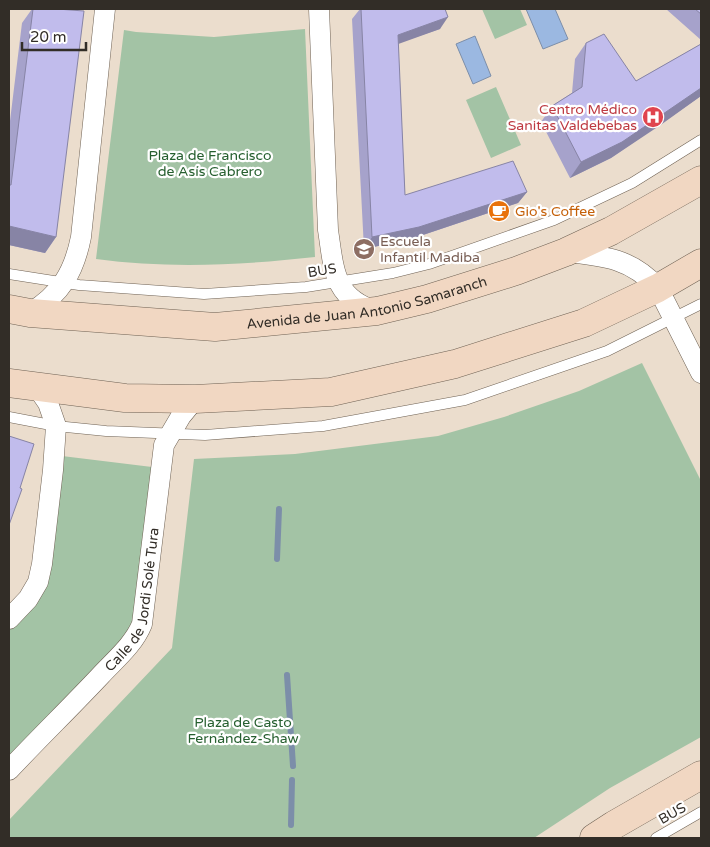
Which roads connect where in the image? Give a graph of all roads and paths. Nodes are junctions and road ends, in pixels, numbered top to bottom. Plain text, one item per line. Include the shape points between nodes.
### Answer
1 (105, 9) edge
2 (319, 9) edge
3 (701, 140) edge
4 (701, 180) edge
5 (566, 252) junction
6 (701, 263) edge
7 (9, 274) edge
8 (338, 281) junction
9 (64, 282) junction
10 (658, 288) junction
11 (701, 304) edge
12 (20, 311) edge
13 (378, 311) junction
14 (674, 319) junction
15 (701, 373) edge
16 (9, 383) edge
17 (37, 387) junction
18 (195, 399) junction
19 (9, 417) edge
20 (56, 426) junction
21 (171, 433) junction
22 (9, 619) edge
23 (9, 770) edge
24 (701, 775) edge
25 (701, 812) edge
26 (594, 838) edge
27 (656, 838) edge

1 - 9 street via 81,237 72,270
2 - 8 street via 328,230
3 - 8 lane, BUS via 632,183 554,220 429,264
4 - 5 street, Avenida de Juan Antonio Samaranch via 611,231
5 - 10 street via 615,259 641,272
5 - 13 street, Avenida de Juan Antonio Samaranch via 427,299
6 - 10 street
7 - 9 lane, BUS
8 - 9 lane, BUS via 204,294
8 - 13 street via 351,300
9 - 12 street via 51,299
10 - 14 street
10 - 18 street via 584,323 455,364 331,392
11 - 14 lane
12 - 13 street, Avenida de Juan Antonio Samaranch via 215,327
14 - 15 street
14 - 21 lane via 607,351 465,400 323,426 204,435
16 - 17 street
17 - 18 street via 125,398
17 - 20 street via 48,403
18 - 21 street, Calle de Jordi Solé Tura
19 - 20 lane
20 - 21 lane
20 - 22 street via 38,582 28,599
21 - 23 street, Calle de Jordi Solé Tura via 164,445 142,624 138,633
24 - 26 street
25 - 27 lane, BUS

